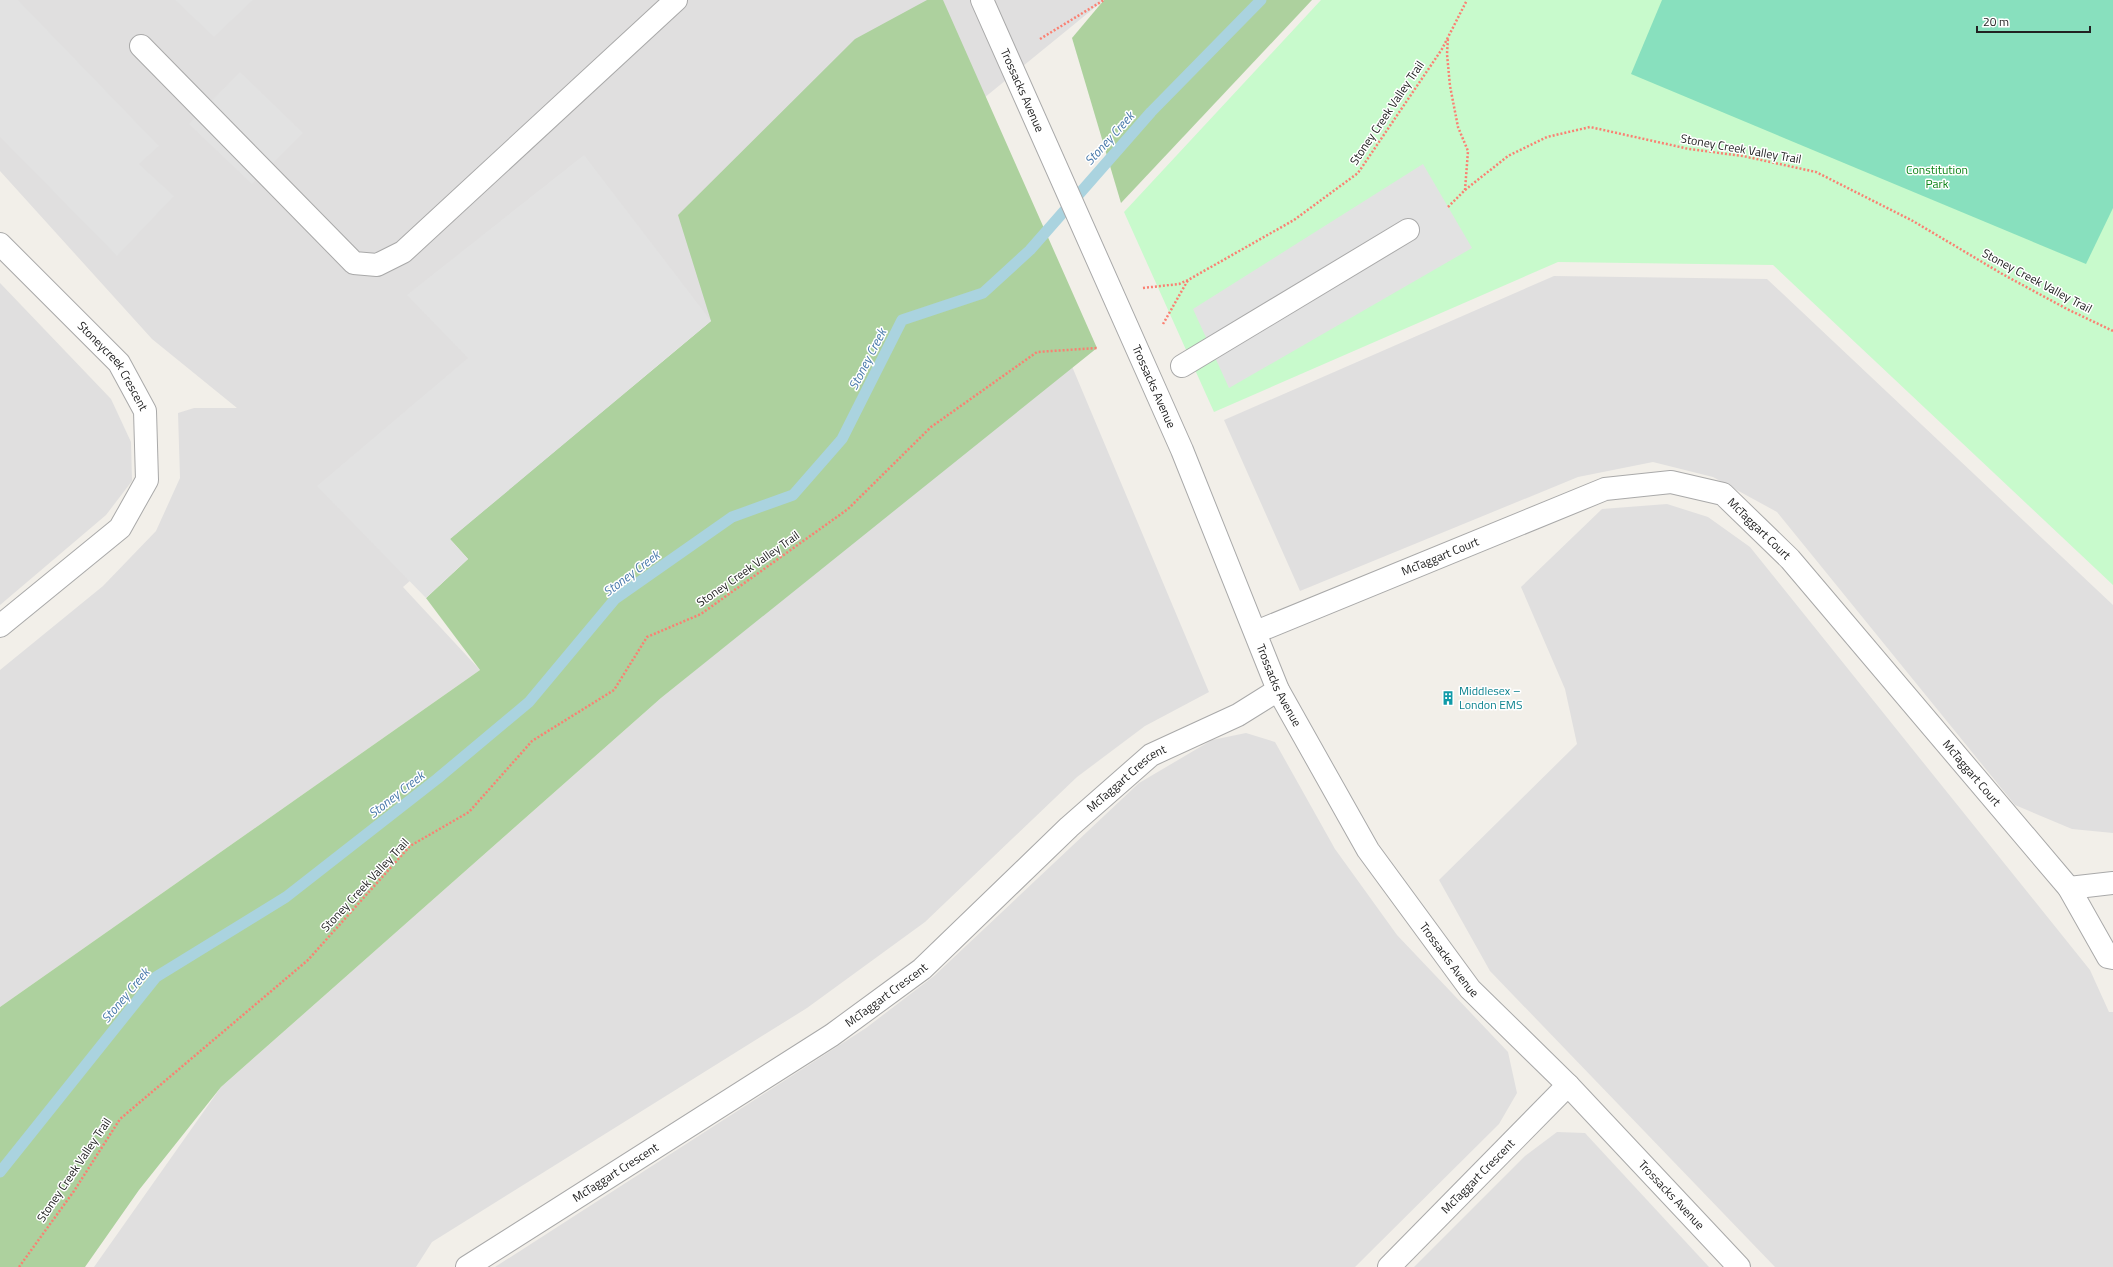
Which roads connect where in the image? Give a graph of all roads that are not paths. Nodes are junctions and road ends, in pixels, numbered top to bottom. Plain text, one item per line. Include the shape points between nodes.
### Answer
1 (676, 0) edge
2 (982, 0) edge
3 (141, 46) dead end
4 (1408, 230) dead end
5 (0, 244) edge
6 (1182, 366) dead end
7 (0, 626) edge
8 (1256, 632) junction
9 (1278, 690) junction
10 (2113, 882) edge
11 (2069, 888) junction
12 (2113, 958) edge
13 (1568, 1085) junction
14 (467, 1267) edge
15 (1388, 1267) edge
16 (1739, 1267) edge

1 - 3 street via 403,252 377,265 354,263
2 - 8 street, Trossacks Avenue via 1182,450
4 - 6 street
5 - 7 street, Stoneycreek Crescent via 119,363 145,411 147,480 120,528
8 - 9 street, Trossacks Avenue
8 - 11 street, McTaggart Court via 1605,489 1671,482 1723,494 1790,559
9 - 13 street, Trossacks Avenue via 1368,850 1470,989
9 - 14 street, McTaggart Crescent via 1238,715 1151,755 1069,827 922,969 832,1035
10 - 11 street
11 - 12 street, McTaggart Court via 2108,957
13 - 15 street, McTaggart Crescent
13 - 16 street, Trossacks Avenue

